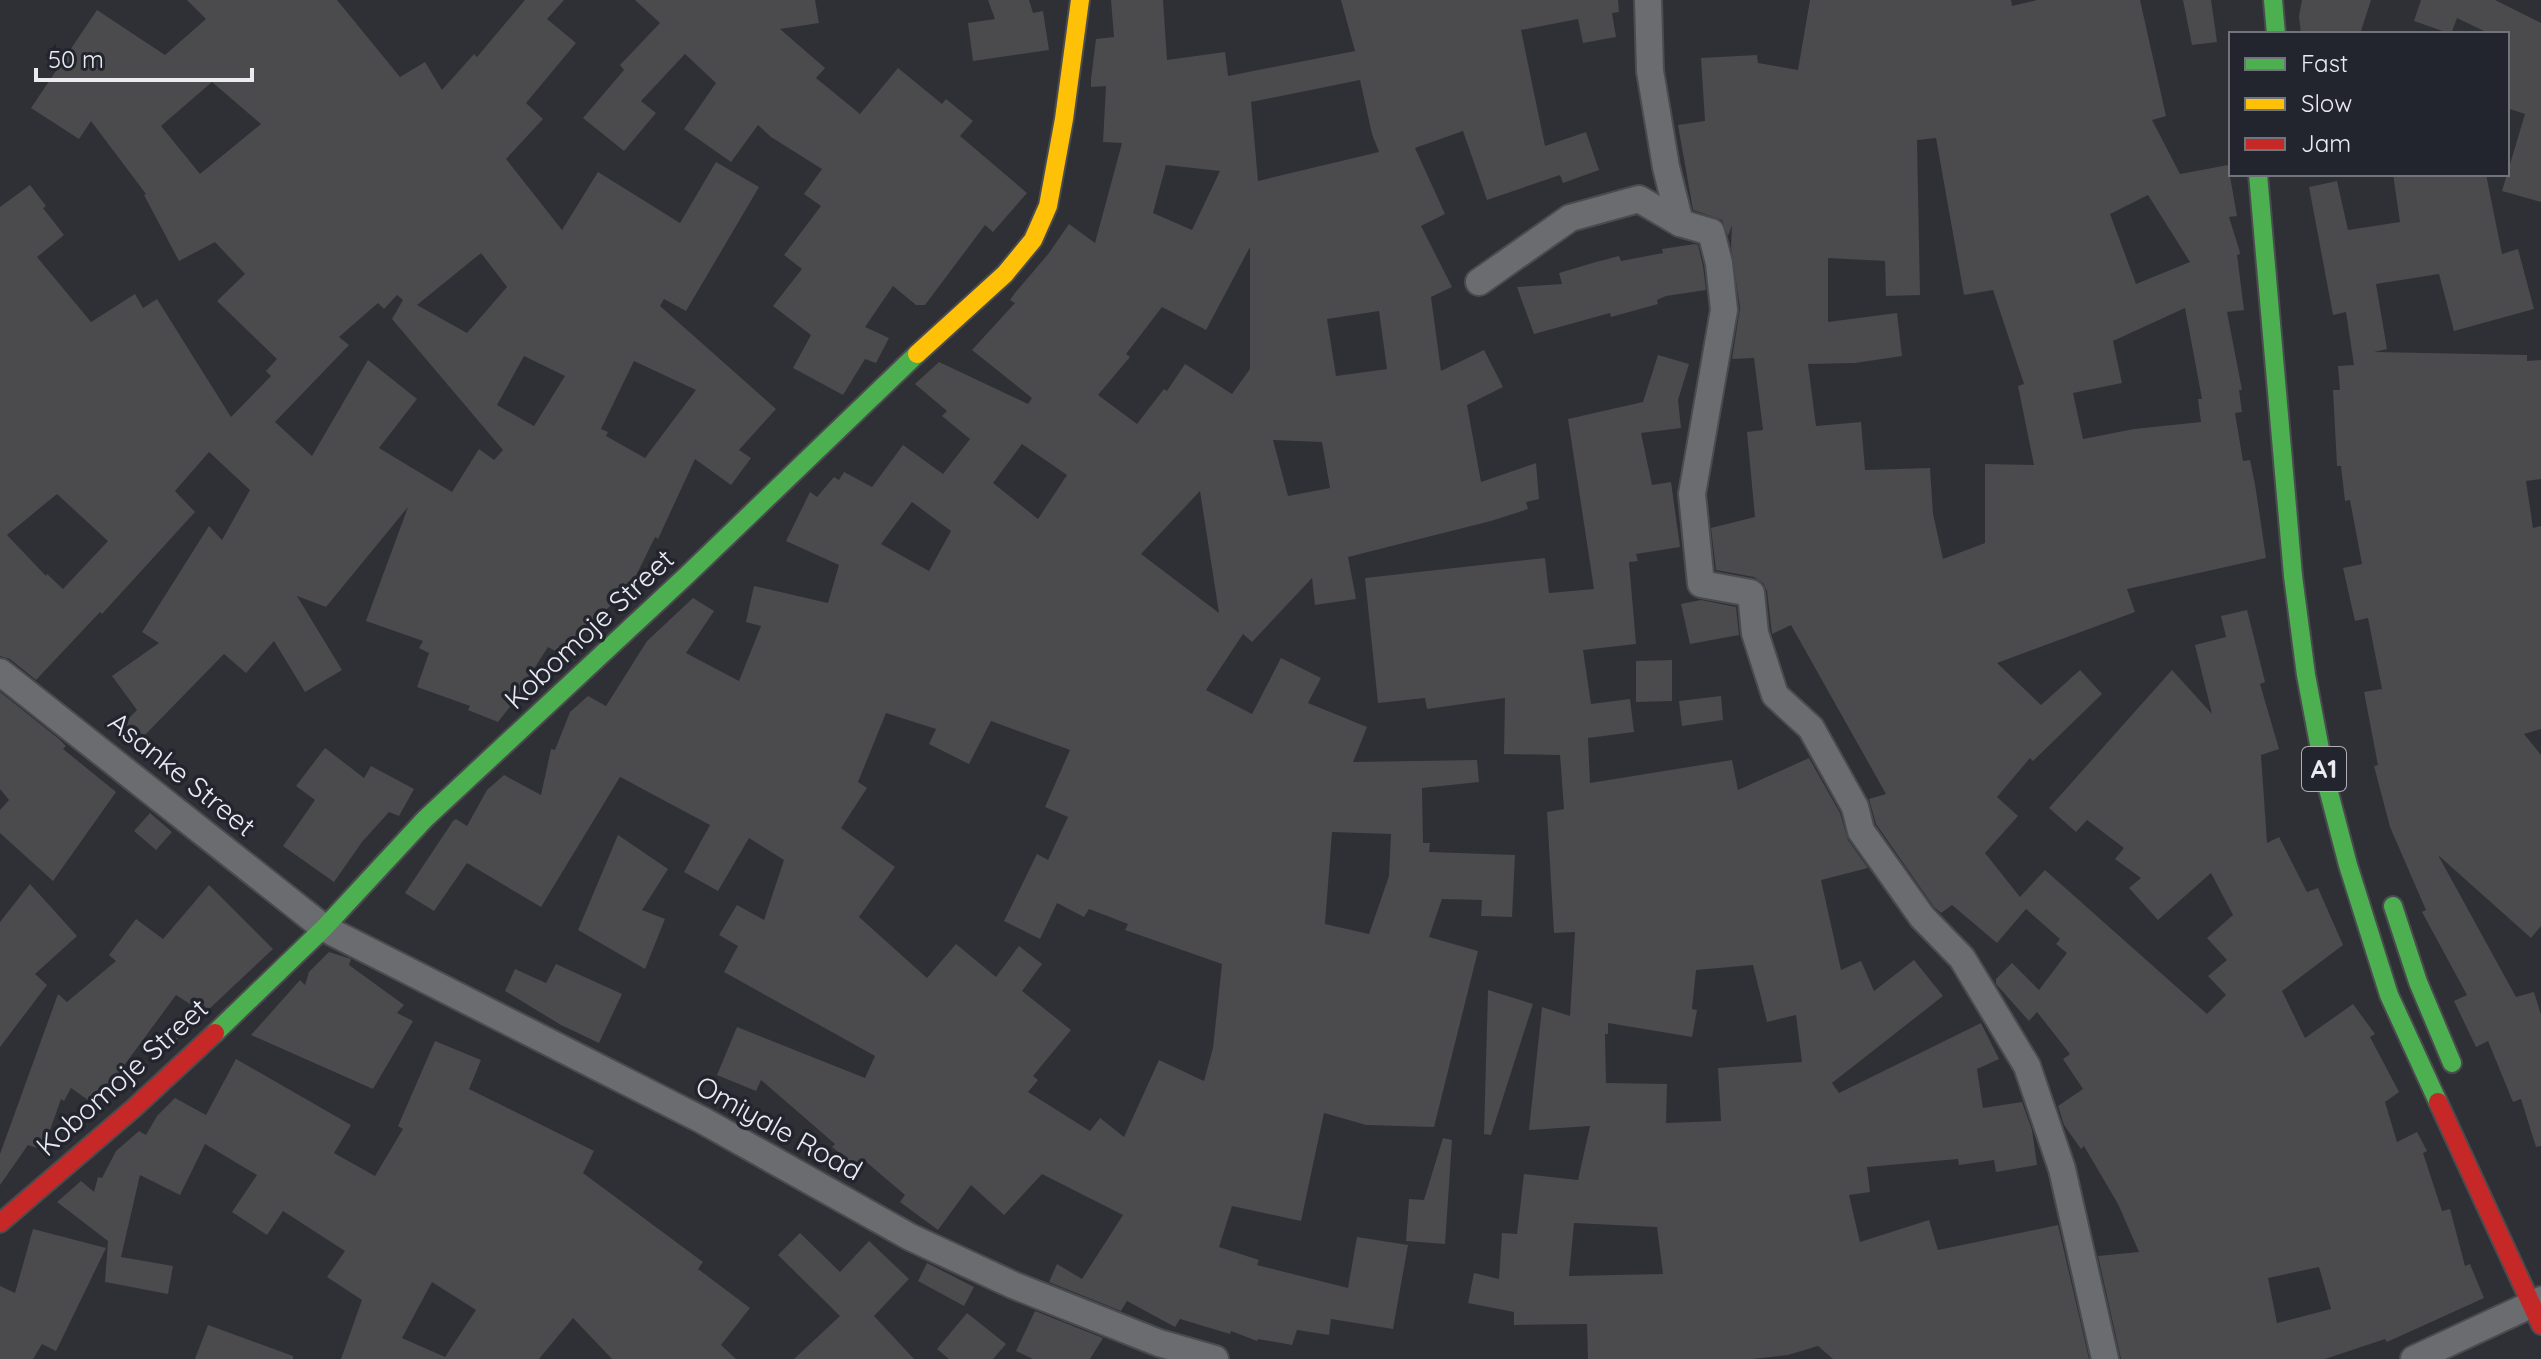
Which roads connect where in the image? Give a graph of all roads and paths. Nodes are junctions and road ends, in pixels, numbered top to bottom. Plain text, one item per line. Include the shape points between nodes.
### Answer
1 (1080, 0) edge
2 (1648, 0) edge
3 (2273, 0) edge
4 (2276, 32) edge
5 (2258, 176) edge
6 (1680, 223) junction
7 (1479, 282) dead end
8 (0, 672) edge
9 (2385, 883) dead end
10 (324, 928) junction
11 (2459, 1080) dead end
12 (0, 1223) edge
13 (2538, 1310) edge
14 (1215, 1359) edge
15 (2105, 1359) edge
16 (2414, 1359) edge

1 - 10 main road, Kobomoje Street via 1048,206 1033,240 1005,274 425,819
2 - 6 street via 1650,71
3 - 4 main road
5 - 13 main road, A1 via 2293,576 2326,781 2389,995
6 - 7 street via 1639,199 1570,218
6 - 15 street via 1711,232 1724,310 1692,494 1701,584 1751,593 1755,633 1775,695 1811,728 1855,807 1861,831 1922,917 1962,958 2027,1066 2062,1169
8 - 10 street, Asanke Street
9 - 11 main road
10 - 12 main road, Kobomoje Street via 134,1108
10 - 14 street, Omiyale Road via 702,1120 910,1237 1013,1285 1159,1343
13 - 16 street

